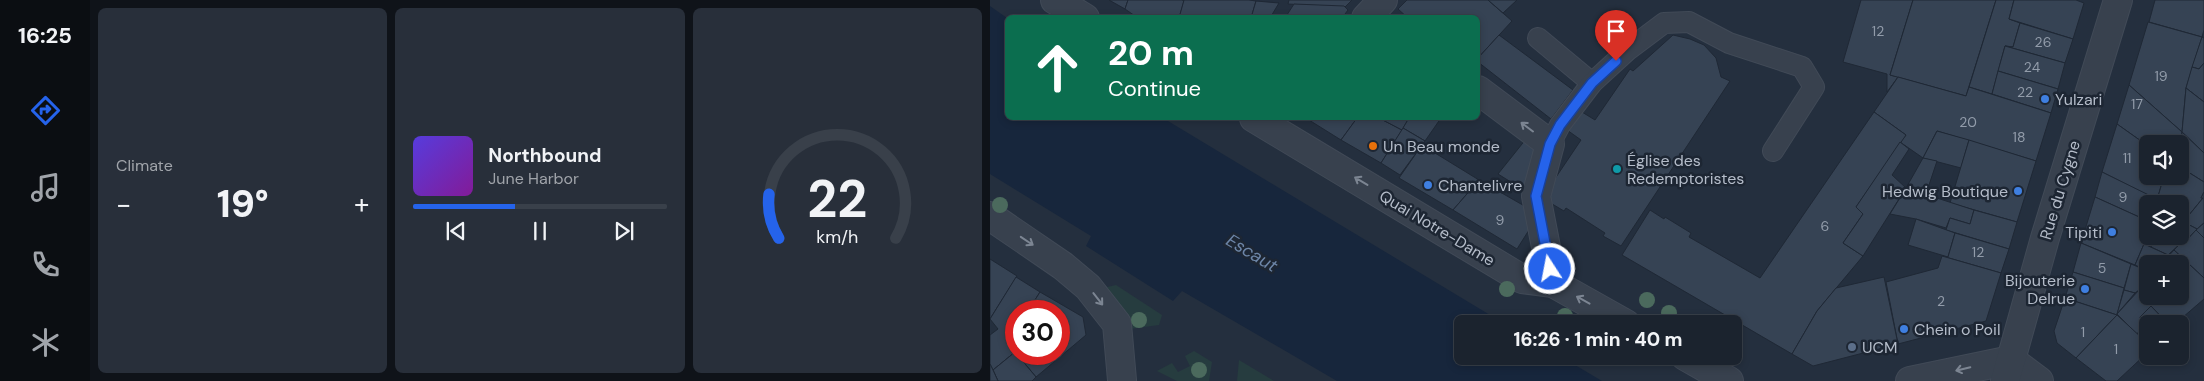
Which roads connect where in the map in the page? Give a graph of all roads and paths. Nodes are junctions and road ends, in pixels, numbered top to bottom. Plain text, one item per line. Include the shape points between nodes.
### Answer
1 (1055, 0) edge
2 (2118, 0) edge
3 (1080, 15) edge
4 (1538, 38) dead end
5 (1592, 83) junction
6 (1480, 92) edge
7 (1263, 120) edge
8 (1284, 125) edge
9 (1550, 144) junction
10 (1773, 151) dead end
11 (990, 216) edge
12 (1553, 283) junction
13 (1610, 315) edge
14 (1701, 365) edge
15 (2008, 370) edge
16 (1128, 381) edge
17 (1729, 381) edge
18 (1910, 381) edge
19 (2039, 381) edge

1 - 3 street
2 - 15 street, Rue du Cygne
4 - 5 lane
5 - 9 lane via 1560,125
5 - 10 lane via 1664,23 1689,22 1729,43 1802,67 1814,87
9 -> 6 street
7 - 8 street, Quai Notre-Dame
12 -> 8 street, Quai Notre-Dame via 1522,279
9 - 12 street via 1536,196
11 -> 16 street via 1088,287 1117,324
13 -> 12 street, Quai Notre-Dame
14 - 17 street
15 -> 18 street
15 - 19 street

